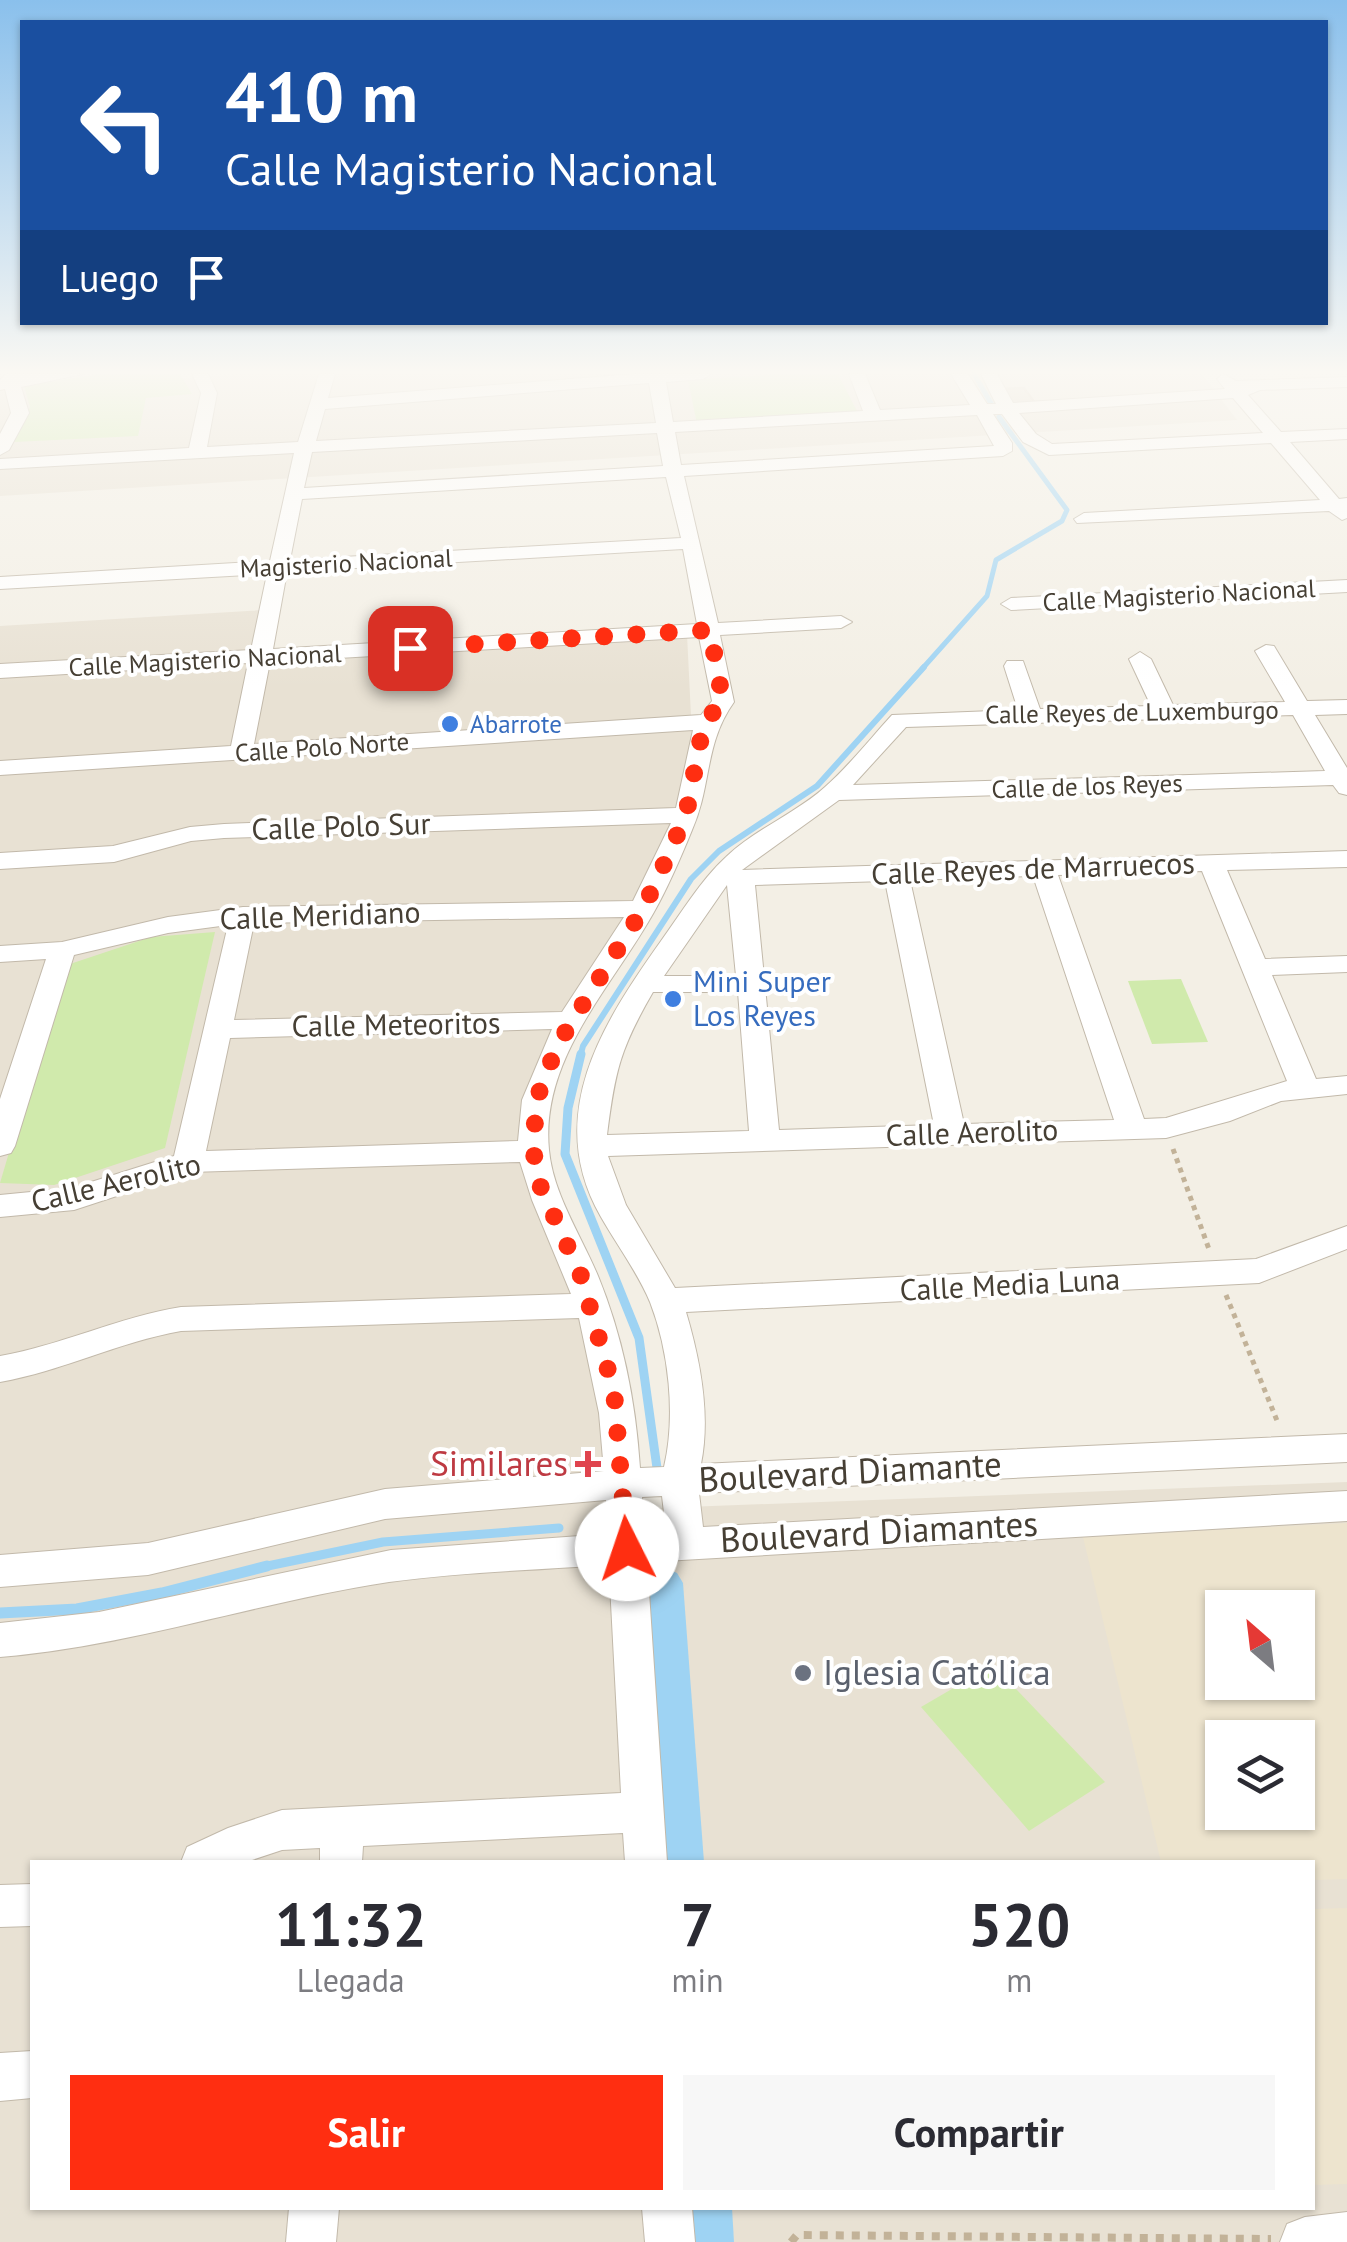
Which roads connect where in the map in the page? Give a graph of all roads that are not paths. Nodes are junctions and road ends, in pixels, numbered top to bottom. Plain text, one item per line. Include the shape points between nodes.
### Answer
1 (297, 479) edge
2 (624, 479) edge
3 (680, 479) edge
4 (1313, 479) edge
5 (294, 494) junction
6 (1343, 510) edge
7 (1084, 519) dead end
8 (692, 543) junction
9 (278, 567) junction
10 (0, 584) edge
11 (1347, 586) edge
12 (1011, 604) dead end
13 (841, 622) dead end
14 (710, 630) junction
15 (1266, 650) dead end
16 (260, 656) junction
17 (1140, 659) dead end
18 (1014, 666) dead end
19 (0, 671) edge
20 (1347, 707) edge
21 (1300, 708) junction
22 (1165, 712) junction
23 (1031, 715) junction
24 (704, 722) junction
25 (241, 752) junction
26 (0, 768) edge
27 (1344, 783) edge
28 (832, 793) junction
29 (686, 815) junction
30 (1347, 860) edge
31 (0, 862) edge
32 (1212, 864) junction
33 (1043, 869) junction
34 (896, 873) junction
35 (730, 878) junction
36 (643, 909) junction
37 (244, 916) junction
38 (62, 950) junction
39 (0, 954) edge
40 (1347, 964) edge
41 (1255, 968) junction
42 (644, 984) junction
43 (750, 984) junction
44 (571, 1020) junction
45 (220, 1030) junction
46 (12, 1069) edge
47 (1347, 1085) edge
48 (1304, 1086) junction
49 (1132, 1128) junction
50 (951, 1135) junction
51 (765, 1138) junction
52 (0, 1146) edge
53 (590, 1146) junction
54 (532, 1151) junction
55 (188, 1162) junction
56 (0, 1206) edge
57 (1347, 1237) edge
58 (666, 1301) junction
59 (592, 1305) junction
60 (0, 1370) edge
61 (1347, 1448) edge
62 (679, 1482) junction
63 (623, 1486) junction
64 (1347, 1506) edge
65 (686, 1543) junction
66 (627, 1549) junction
67 (0, 1571) edge
68 (0, 1640) edge
69 (643, 1812) junction
70 (342, 1844) edge
71 (206, 1860) edge
72 (646, 1860) edge
73 (30, 1904) edge
74 (0, 1906) edge
75 (30, 2075) edge
76 (0, 2077) edge
77 (314, 2210) edge
78 (668, 2210) edge
79 (311, 2242) edge
80 (670, 2242) edge

1 - 5 street
2 - 5 street
3 - 8 street
4 - 6 street
5 - 9 street
6 - 7 street
8 - 9 street, Magisterio Nacional
8 - 14 street
9 - 10 street, Magisterio Nacional
9 - 16 street
11 - 12 street, Calle Magisterio Nacional
13 - 14 street, Calle Magisterio Nacional
14 - 16 street, Calle Magisterio Nacional
14 - 24 street via 723,702
15 - 21 street
16 - 19 street, Calle Magisterio Nacional
16 - 25 street
17 - 22 street
18 - 23 street
20 - 21 street, Calle Reyes de Luxemburgo
21 - 22 street, Calle Reyes de Luxemburgo
21 - 27 street
22 - 23 street, Calle Reyes de Luxemburgo
23 - 28 street, Calle Reyes de Luxemburgo via 918,717 894,724
24 - 25 street, Calle Polo Norte
24 - 29 street
25 - 26 street, Calle Polo Norte
27 - 28 street, Calle de los Reyes
28 - 35 street via 739,858
29 - 31 street, Calle Polo Sur via 224,831 102,856
29 - 36 street
30 - 32 street, Calle Reyes de Marruecos
32 - 33 street, Calle Reyes de Marruecos
32 - 41 street
33 - 34 street, Calle Reyes de Marruecos
33 - 49 street
34 - 35 street, Calle Reyes de Marruecos
34 - 50 street
35 - 42 street
35 - 43 street
36 - 37 street, Calle Meridiano
36 - 44 street
37 - 38 street, Calle Meridiano via 168,925
37 - 45 street
38 - 39 street, Calle Meridiano
38 - 46 street
40 - 41 street
41 - 48 street
42 - 43 street
42 - 53 street via 600,1071
43 - 51 street
44 - 45 street, Calle Meteoritos
44 - 54 street via 540,1089
45 - 55 street
46 - 52 street
47 - 48 street, Calle Aerolito
48 - 49 street, Calle Aerolito via 1192,1123
49 - 50 street, Calle Aerolito
50 - 51 street, Calle Aerolito
51 - 53 street, Calle Aerolito
53 - 58 street via 610,1205
54 - 55 street, Calle Aerolito
54 - 59 street via 538,1181
55 - 56 street, Calle Aerolito via 74,1199
57 - 58 street, Calle Media Luna via 1258,1271
58 - 62 street via 688,1410
59 - 60 street via 153,1322
59 - 63 street via 614,1391
61 - 62 street, Boulevard Diamante
62 - 63 street, Boulevard Diamante
62 - 65 street
63 - 66 street
63 - 67 street, Boulevard Diamante via 370,1505 112,1565
64 - 65 street, Boulevard Diamantes
65 - 66 street, Boulevard Diamantes
66 - 68 street, Boulevard Diamantes via 392,1566 123,1627
66 - 69 street
69 - 70 street
69 - 72 street
70 - 71 street via 282,1830
73 - 74 street
75 - 76 street
77 - 79 street
78 - 80 street

